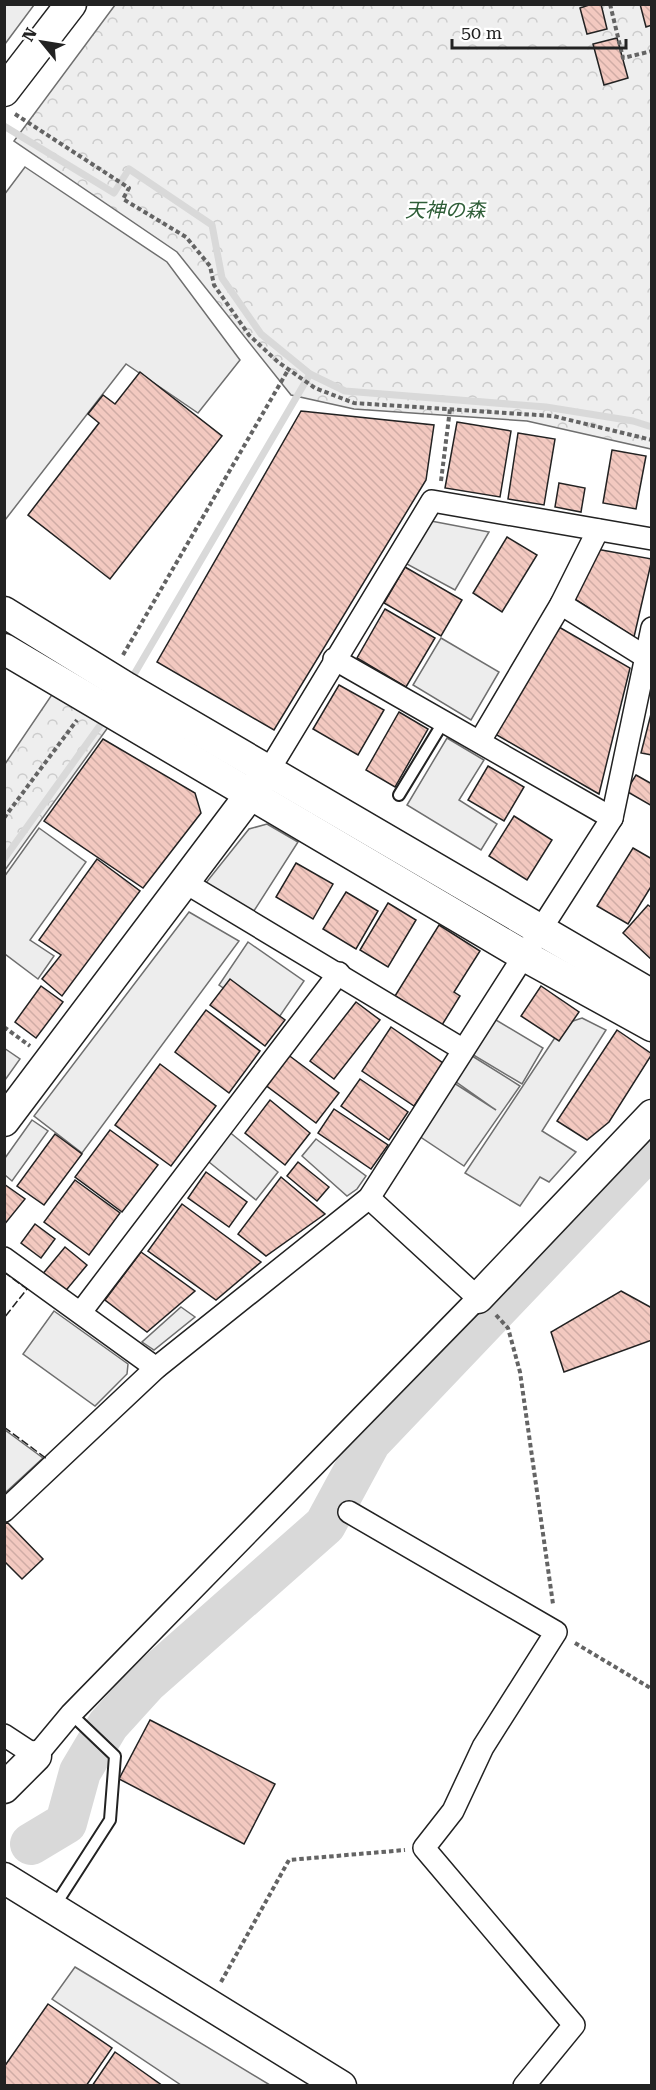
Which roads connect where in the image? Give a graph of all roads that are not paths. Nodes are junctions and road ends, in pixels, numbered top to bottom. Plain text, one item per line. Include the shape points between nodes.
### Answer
1 (71, 4) edge
2 (9, 102) edge
3 (598, 530) junction
4 (651, 539) edge
5 (561, 604) junction
6 (4, 612) edge
7 (651, 628) edge
8 (4, 649) edge
9 (644, 656) junction
10 (334, 659) junction
11 (444, 721) junction
12 (480, 741) junction
13 (268, 770) junction
14 (250, 795) junction
15 (399, 795) dead end
16 (612, 818) junction
17 (186, 883) junction
18 (539, 929) junction
19 (524, 955) junction
20 (339, 973) junction
21 (651, 995) edge
22 (651, 1026) edge
23 (462, 1049) junction
24 (651, 1115) edge
25 (4, 1120) edge
26 (369, 1198) junction
27 (4, 1258) edge
28 (478, 1298) junction
29 (81, 1312) junction
30 (156, 1368) junction
31 (4, 1511) edge
32 (349, 1512) dead end
33 (71, 1714) junction
34 (4, 1735) edge
35 (36, 1756) junction
36 (4, 1788) edge
37 (4, 1878) edge
38 (54, 1907) junction
39 (341, 2085) edge
40 (524, 2085) edge

1 - 2 street
3 - 4 street
3 - 5 street
3 - 10 street via 432,501
5 - 9 street
5 - 12 street
6 - 13 street
7 - 9 street
8 - 14 street
9 - 16 street
10 - 11 street
10 - 13 street
11 - 12 street
11 - 15 lane
12 - 16 street
13 - 14 street
13 - 18 street
14 - 17 street
14 - 19 street
16 - 18 street
17 - 20 street
17 - 25 street
18 - 19 street
18 - 21 street
19 - 22 street
19 - 23 street
20 - 23 street
20 - 29 street
23 - 26 street
24 - 28 street
26 - 28 street
26 - 30 street
27 - 29 street
28 - 33 street
29 - 30 street
30 - 31 street
32 - 40 street via 556,1632 483,1747 453,1811 424,1848 574,2025
33 - 35 street
33 - 38 lane via 115,1756 110,1820
34 - 35 street
35 - 36 street
37 - 38 street
38 - 39 street

